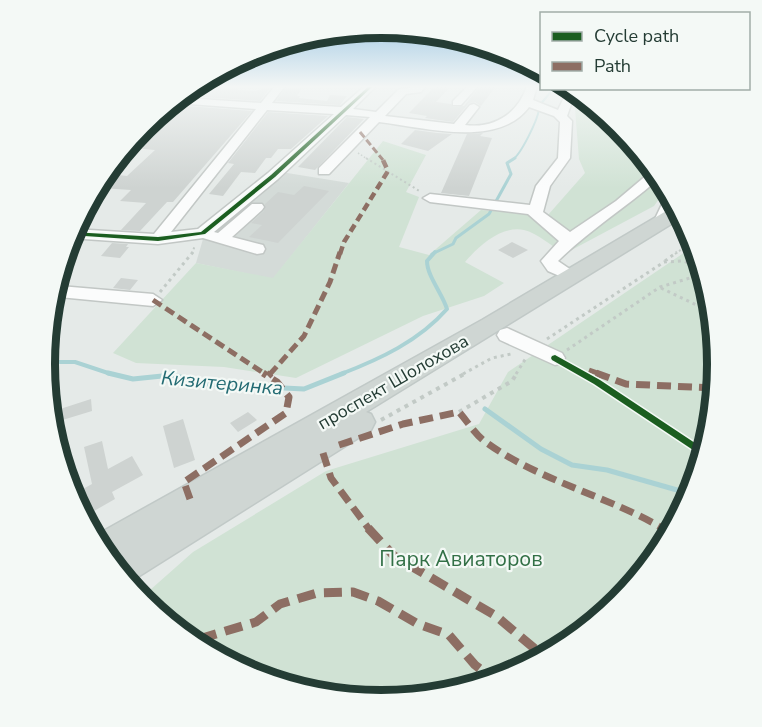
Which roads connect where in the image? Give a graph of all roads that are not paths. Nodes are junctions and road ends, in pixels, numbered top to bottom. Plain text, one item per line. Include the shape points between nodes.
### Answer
1 (253, 120) edge
2 (334, 120) edge
3 (373, 120) edge
4 (393, 120) edge
5 (464, 120) edge
6 (503, 120) edge
7 (565, 120) edge
8 (458, 127) junction
9 (324, 171) dead end
10 (650, 179) edge
11 (283, 184) dead end
12 (430, 198) road end
13 (243, 201) junction
14 (260, 204) junction
15 (536, 210) junction
16 (671, 216) edge
17 (671, 216) edge
18 (199, 234) junction
19 (82, 235) edge
20 (221, 238) junction
21 (158, 239) junction
22 (567, 241) junction
23 (257, 249) dead end
24 (571, 276) junction
25 (63, 291) edge
26 (153, 300) road end
27 (519, 342) junction
28 (555, 358) road end
29 (121, 561) edge
30 (121, 561) edge

1 - 21 street
2 - 13 street
3 - 9 street
4 - 8 street
5 - 8 street
6 - 8 street via 486,128
7 - 15 street via 564,158 543,186
10 - 22 street
11 - 14 street
12 - 15 street
13 - 14 street
13 - 18 street
14 - 20 street
15 - 22 street
16 - 24 main road, проспект Шолохова
17 - 27 main road, проспект Шолохова
18 - 20 street
18 - 21 street
19 - 21 street
20 - 23 street
22 - 24 street via 549,261
24 - 29 main road, проспект Шолохова
25 - 26 street
27 - 28 street
27 - 30 main road, проспект Шолохова

